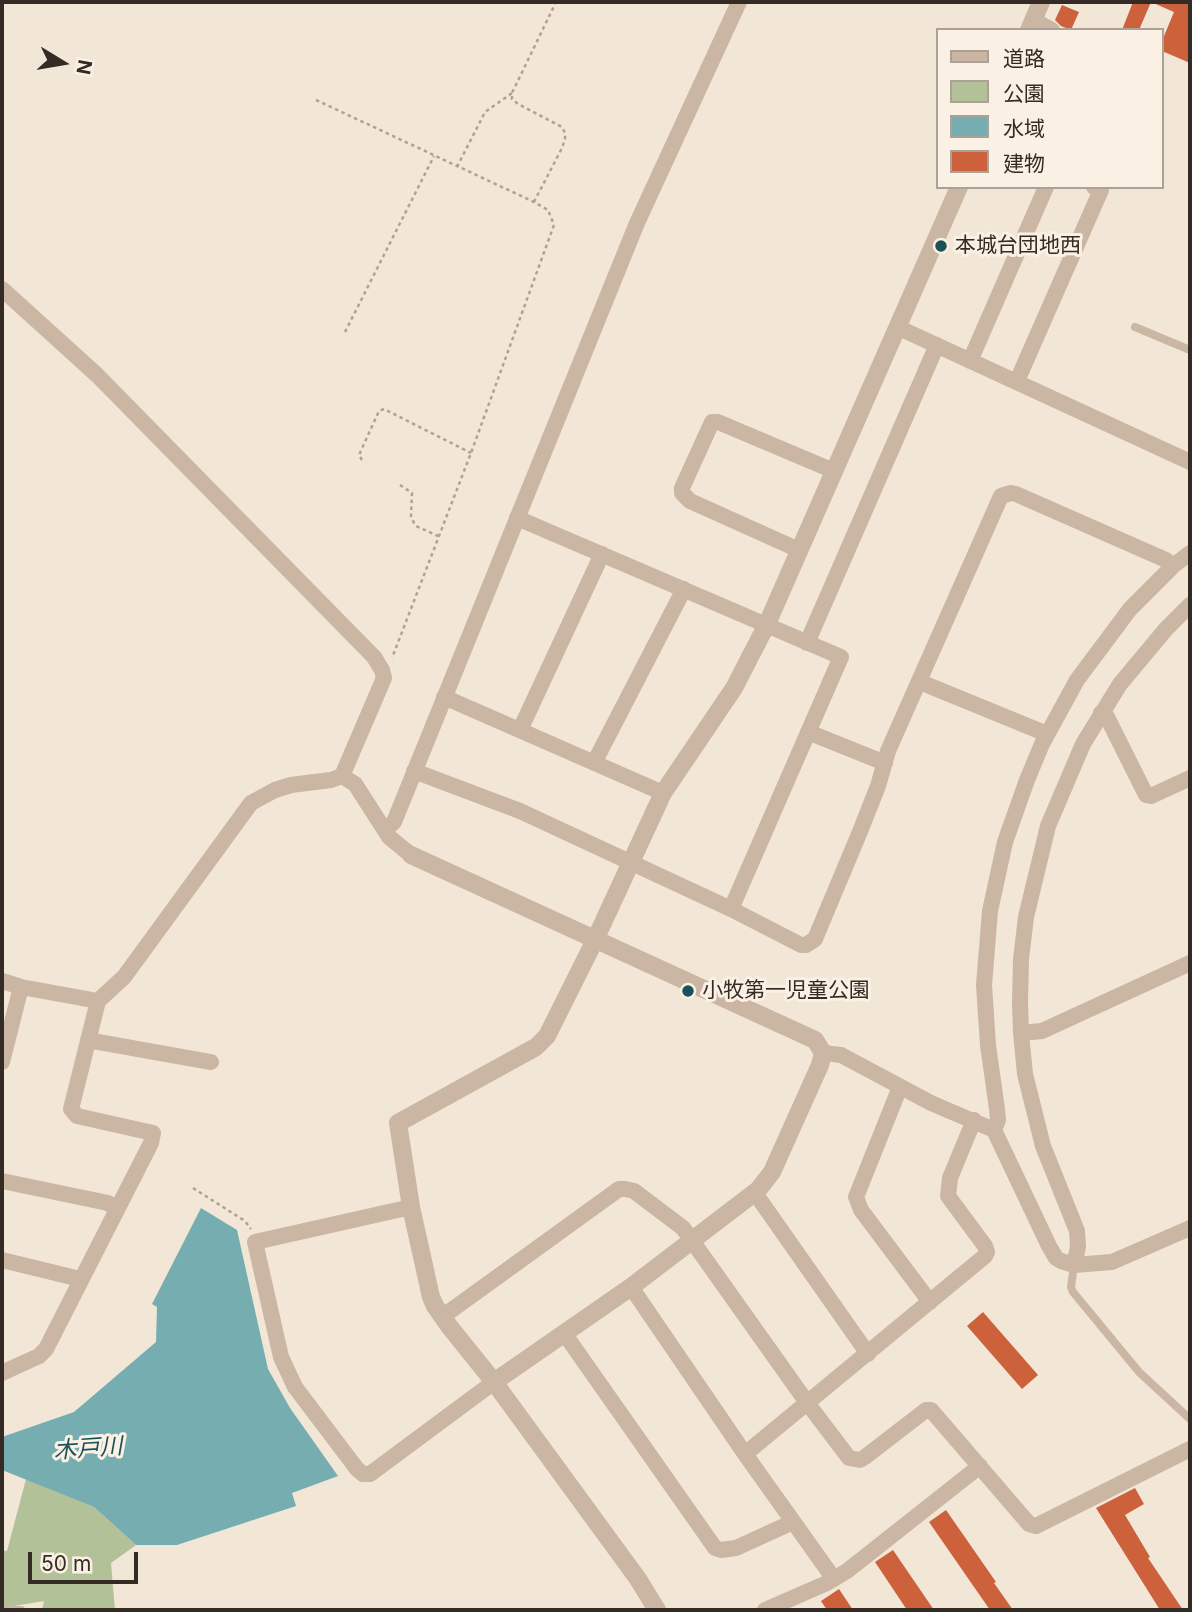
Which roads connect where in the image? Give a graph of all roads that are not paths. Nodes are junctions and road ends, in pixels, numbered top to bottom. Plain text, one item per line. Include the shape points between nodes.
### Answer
1 (739, 2) edge
2 (1041, 2) edge
3 (1031, 25) edge
4 (958, 189) edge
5 (1045, 189) edge
6 (1099, 189) edge
7 (2, 289) edge
8 (897, 327) junction
9 (1135, 327) dead end
10 (937, 345) junction
11 (1190, 350) edge
12 (970, 361) junction
13 (1017, 381) junction
14 (1190, 462) edge
15 (834, 471) junction
16 (517, 518) junction
17 (799, 550) junction
18 (1190, 553) edge
19 (602, 554) junction
20 (1173, 566) junction
21 (684, 589) junction
22 (1190, 605) edge
23 (767, 624) junction
24 (807, 643) junction
25 (920, 682) junction
26 (444, 697) junction
27 (1101, 713) junction
28 (520, 730) junction
29 (808, 732) junction
30 (1047, 734) junction
31 (594, 763) junction
32 (885, 763) junction
33 (414, 771) junction
34 (342, 776) junction
35 (1190, 778) edge
36 (663, 793) junction
37 (385, 830) junction
38 (411, 855) joint
39 (630, 864) junction
40 (731, 909) junction
41 (595, 940) junction
42 (1190, 963) edge
43 (2, 981) edge
44 (21, 987) junction
45 (98, 1001) junction
46 (1021, 1033) junction
47 (88, 1040) junction
48 (823, 1053) junction
49 (2, 1062) edge
50 (211, 1062) dead end
51 (900, 1087) junction
52 (974, 1120) junction
53 (994, 1130) junction
54 (2, 1181) edge
55 (755, 1193) junction
56 (411, 1207) junction
57 (117, 1209) junction
58 (1190, 1228) edge
59 (691, 1240) junction
60 (2, 1260) edge
61 (1074, 1265) junction
62 (80, 1279) junction
63 (631, 1287) junction
64 (930, 1302) junction
65 (442, 1317) junction
66 (564, 1333) junction
67 (868, 1354) junction
68 (2, 1373) edge
69 (494, 1382) junction
70 (808, 1404) junction
71 (1190, 1419) edge
72 (1190, 1449) edge
73 (745, 1454) junction
74 (980, 1466) junction
75 (793, 1522) junction
76 (834, 1579) junction
77 (7, 1610) edge
78 (21, 1610) edge
79 (657, 1610) edge
80 (765, 1610) edge

1 - 16 street via 637,223
2 - 3 street
4 - 8 street
5 - 12 street
6 - 13 street
7 - 34 street via 97,374 374,657 384,678
8 - 10 street
8 - 15 street
9 - 11 lane
10 - 12 street
10 - 24 street
12 - 13 street
13 - 14 street
15 - 17 street
15 - 17 street via 712,422 682,488 691,501
16 - 19 street
16 - 26 street
17 - 23 street
18 - 20 street
19 - 21 street
19 - 28 street
20 - 25 street via 1006,493
20 - 30 street via 1104,641
21 - 23 street
21 - 31 street
22 - 27 street via 1141,658
23 - 24 street
23 - 36 street via 734,688
24 - 29 street via 841,657
25 - 30 street
25 - 32 street
26 - 28 street
26 - 33 street
27 - 35 street via 1146,795
27 - 46 street via 1063,786 1034,878 1021,959
28 - 31 street
29 - 32 street
29 - 40 street
30 - 53 street via 1005,842 990,911 984,985 998,1120
31 - 36 street
32 - 40 street via 815,939 800,945
33 - 37 street via 394,821
33 - 39 street via 520,811
34 - 37 street via 355,784
34 - 45 street via 283,788 251,803 124,977
36 - 39 street
37 - 38 street
38 - 41 street
39 - 40 street
39 - 41 street
41 - 48 street via 815,1040
41 - 56 street via 551,1028 536,1047 398,1123
42 - 46 street via 1042,1031
43 - 44 street
44 - 45 street
44 - 49 street
45 - 47 street
46 - 61 street via 1037,1124 1077,1231
47 - 50 street
47 - 57 street via 71,1109 77,1116 153,1133
48 - 51 street via 841,1055
48 - 55 street via 772,1172
51 - 52 street
51 - 64 street via 856,1197
52 - 53 street
52 - 64 street via 950,1178 948,1196 988,1252
53 - 61 street via 1052,1253
54 - 57 street via 108,1203
55 - 59 street
55 - 67 street
56 - 65 street via 431,1297
56 - 69 street via 255,1242 281,1357 295,1387 356,1469 370,1474
57 - 62 street
58 - 61 street via 1112,1262
59 - 63 street
59 - 65 street via 676,1221 635,1191 619,1189
59 - 70 street
60 - 62 street
61 - 71 lane via 1073,1292 1139,1372
62 - 68 street via 46,1349
63 - 66 street
63 - 73 street
64 - 67 street
65 - 69 street
66 - 69 street
66 - 75 street via 715,1548 736,1548
67 - 70 street
69 - 79 street
70 - 73 street
70 - 74 street via 849,1458 865,1458 931,1410
72 - 74 street via 1036,1526 1029,1524
73 - 75 street
74 - 76 street
75 - 76 street
76 - 80 street
77 - 78 lane

